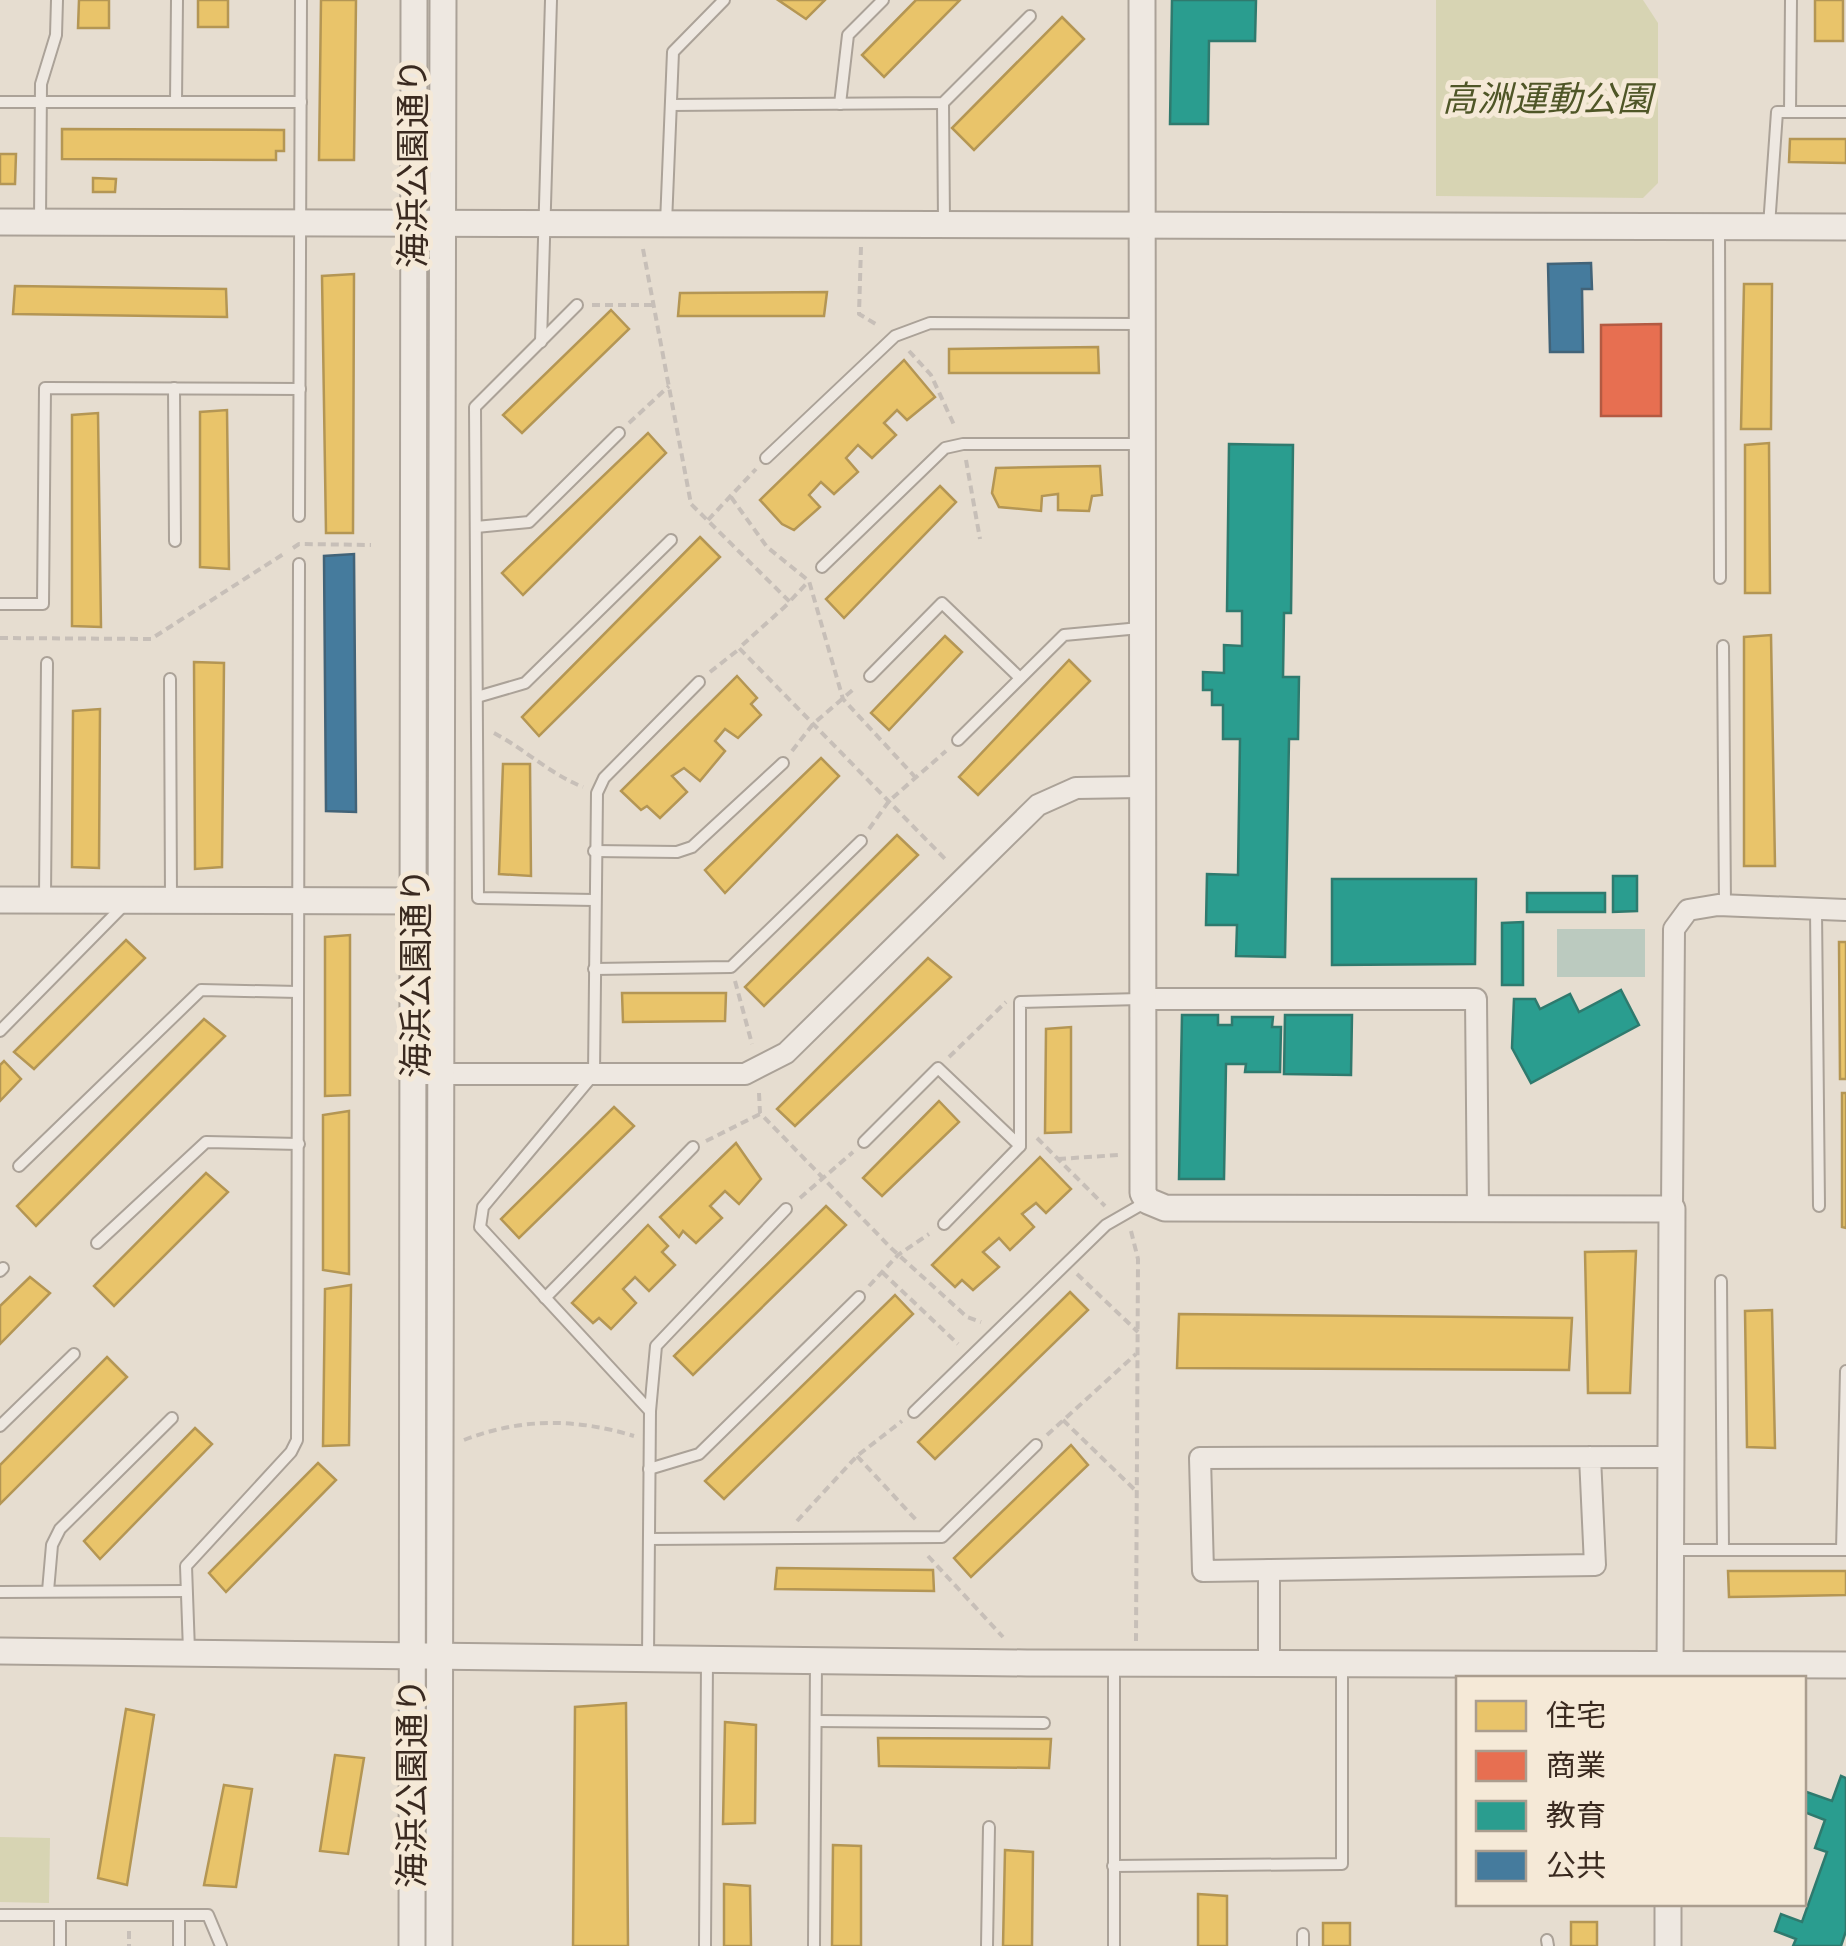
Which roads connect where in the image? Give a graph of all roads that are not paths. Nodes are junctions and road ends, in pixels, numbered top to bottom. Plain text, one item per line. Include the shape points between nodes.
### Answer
1 (57, 0) edge
2 (178, 0) edge
3 (301, 0) edge
4 (414, 0) edge
5 (443, 0) edge
6 (551, 0) edge
7 (724, 0) edge
8 (884, 0) edge
9 (1142, 0) edge
10 (1791, 0) edge
11 (1030, 16) dead end
12 (0, 102) edge
13 (41, 102) junction
14 (176, 102) junction
15 (300, 102) junction
16 (943, 103) junction
17 (840, 104) junction
18 (671, 105) junction
19 (1790, 112) junction
20 (1846, 112) edge
21 (0, 222) edge
22 (40, 222) junction
23 (442, 223) junction
24 (300, 224) junction
25 (413, 224) junction
26 (541, 224) junction
27 (666, 224) junction
28 (944, 226) junction
29 (1141, 227) junction
30 (1720, 227) junction
31 (1769, 227) junction
32 (1846, 227) edge
33 (577, 305) road end
34 (1142, 324) junction
35 (540, 342) junction
36 (174, 388) junction
37 (300, 389) junction
38 (619, 433) road end
39 (1142, 444) junction
40 (766, 458) road end
41 (299, 516) dead end
42 (476, 527) junction
43 (670, 540) dead end
44 (175, 541) dead end
45 (299, 564) dead end
46 (822, 567) dead end
47 (1720, 578) dead end
48 (0, 604) edge
49 (1141, 628) junction
50 (1723, 646) dead end
51 (47, 663) dead end
52 (870, 676) road end
53 (170, 678) dead end
54 (1020, 678) junction
55 (699, 682) road end
56 (477, 697) junction
57 (958, 740) road end
58 (783, 763) road end
59 (1141, 786) junction
60 (861, 841) road end
61 (594, 851) junction
62 (0, 900) edge
63 (443, 900) junction
64 (594, 900) junction
65 (44, 901) junction
66 (127, 902) junction
67 (171, 902) junction
68 (298, 902) junction
69 (416, 902) junction
70 (1726, 905) junction
71 (1816, 909) junction
72 (1846, 910) edge
73 (594, 969) junction
74 (298, 992) junction
75 (1141, 999) junction
76 (0, 1031) edge
77 (442, 1073) junction
78 (416, 1074) junction
79 (594, 1074) junction
80 (864, 1142) road end
81 (299, 1144) junction
82 (1020, 1146) junction
83 (693, 1148) road end
84 (18, 1166) dead end
85 (1818, 1206) dead end
86 (786, 1209) road end
87 (1478, 1209) junction
88 (1672, 1209) junction
89 (1130, 1210) junction
90 (944, 1224) road end
91 (96, 1243) dead end
92 (1720, 1281) dead end
93 (858, 1297) road end
94 (545, 1298) junction
95 (74, 1354) dead end
96 (1846, 1371) edge
97 (650, 1411) junction
98 (914, 1412) road end
99 (172, 1418) dead end
100 (0, 1426) edge
101 (1036, 1445) road end
102 (1671, 1457) junction
103 (1590, 1458) junction
104 (650, 1469) junction
105 (649, 1539) junction
106 (1670, 1550) junction
107 (1723, 1550) junction
108 (1844, 1550) edge
109 (1270, 1570) junction
110 (48, 1591) junction
111 (186, 1591) junction
112 (0, 1592) edge
113 (0, 1651) edge
114 (189, 1652) junction
115 (412, 1658) junction
116 (439, 1658) junction
117 (648, 1660) junction
118 (707, 1660) junction
119 (816, 1661) junction
120 (1125, 1664) junction
121 (1269, 1664) junction
122 (1342, 1664) junction
123 (1846, 1665) edge
124 (1670, 1671) edge
125 (818, 1721) junction
126 (1044, 1722) dead end
127 (989, 1827) dead end
128 (1114, 1866) junction
129 (1668, 1906) edge
130 (0, 1915) edge
131 (60, 1915) junction
132 (180, 1915) junction
133 (60, 1946) edge
134 (179, 1946) edge
135 (221, 1946) edge
136 (412, 1946) edge
137 (439, 1946) edge
138 (704, 1946) edge
139 (814, 1946) edge
140 (987, 1946) edge
141 (1114, 1946) edge
142 (1668, 1946) edge

1 - 13 lane
2 - 14 lane
3 - 15 lane
4 - 25 street, 海浜公園通り
5 - 23 street, 海浜公園通り
6 - 26 lane
7 - 18 lane via 673,52
8 - 17 lane via 848,35
9 - 29 street
10 - 19 lane
11 - 16 lane
12 - 13 lane
13 - 14 lane
13 - 22 lane
14 - 15 lane
15 - 24 lane
16 - 17 lane
16 - 28 lane
17 - 18 lane
18 - 27 lane
19 - 20 lane
19 - 31 lane via 1777,112
21 - 22 street
22 - 24 street
23 - 25 street
23 - 26 street
23 - 63 street, 海浜公園通り
24 - 25 street
24 - 37 lane
25 - 69 street, 海浜公園通り
26 - 27 street
26 - 35 lane
27 - 28 street
28 - 29 street
29 - 30 street
29 - 34 street
30 - 31 street
30 - 47 lane
31 - 32 street
33 - 35 lane
34 - 39 street
34 - 40 lane via 930,323 895,336
35 - 42 lane via 475,407
36 - 37 lane
36 - 44 lane
36 - 48 lane via 45,388 42,604
37 - 41 lane
38 - 42 lane via 528,522
39 - 46 lane via 946,448
39 - 49 street
42 - 56 lane
43 - 56 lane via 525,683
45 - 68 lane
49 - 54 lane via 1064,634
49 - 59 street
50 - 70 lane
51 - 65 lane
52 - 54 lane via 942,603
53 - 67 lane
54 - 57 lane
55 - 61 lane via 604,778
56 - 64 lane via 478,898
58 - 61 lane via 692,847
59 - 75 street
59 - 79 street via 1076,788 1038,805 786,1053 759,1069
60 - 73 lane via 731,967
61 - 64 lane
62 - 65 street
63 - 69 street
63 - 77 street, 海浜公園通り
64 - 73 lane
65 - 66 street
66 - 67 street
66 - 76 lane
67 - 68 street
68 - 69 street
68 - 74 lane
69 - 78 street, 海浜公園通り
70 - 71 street
70 - 88 street via 1688,910 1674,929
71 - 72 street
71 - 85 lane
73 - 79 lane
74 - 81 lane
74 - 84 lane via 200,990
75 - 82 lane via 1020,1002
75 - 87 street via 1476,998
75 - 89 street via 1141,1181
77 - 78 street
77 - 79 street
77 - 116 street, 海浜公園通り
78 - 115 street, 海浜公園通り
79 - 94 lane via 483,1207 480,1227
80 - 82 lane via 938,1068
81 - 91 lane via 206,1142
81 - 111 lane via 297,1440 192,1554
82 - 90 lane
83 - 94 lane
86 - 97 lane via 656,1346
87 - 88 street
87 - 89 street
88 - 102 street
89 - 98 lane
92 - 107 lane
93 - 104 lane via 700,1454
94 - 97 lane
95 - 100 lane
96 - 108 lane
97 - 104 lane
99 - 110 lane via 60,1529 52,1544
101 - 105 lane via 942,1537
102 - 103 street
102 - 106 street
103 - 109 street via 1596,1565
103 - 109 street via 1200,1458 1203,1571
104 - 105 lane
105 - 117 lane
106 - 107 lane
106 - 124 street
107 - 108 lane
109 - 121 street
110 - 111 lane
110 - 112 lane
111 - 114 lane
113 - 114 street
114 - 115 street
115 - 116 street
115 - 136 street, 海浜公園通り
116 - 117 street
116 - 137 street, 海浜公園通り
117 - 118 street
118 - 119 street
118 - 138 lane
119 - 120 street
119 - 125 lane
120 - 121 street
120 - 128 lane
121 - 122 street
122 - 124 street
122 - 128 lane via 1342,1864
123 - 124 street
125 - 126 lane
125 - 139 lane
127 - 140 lane
128 - 141 lane
129 - 142 street
130 - 131 lane
131 - 132 lane
131 - 133 lane
132 - 134 lane
132 - 135 lane via 208,1915

